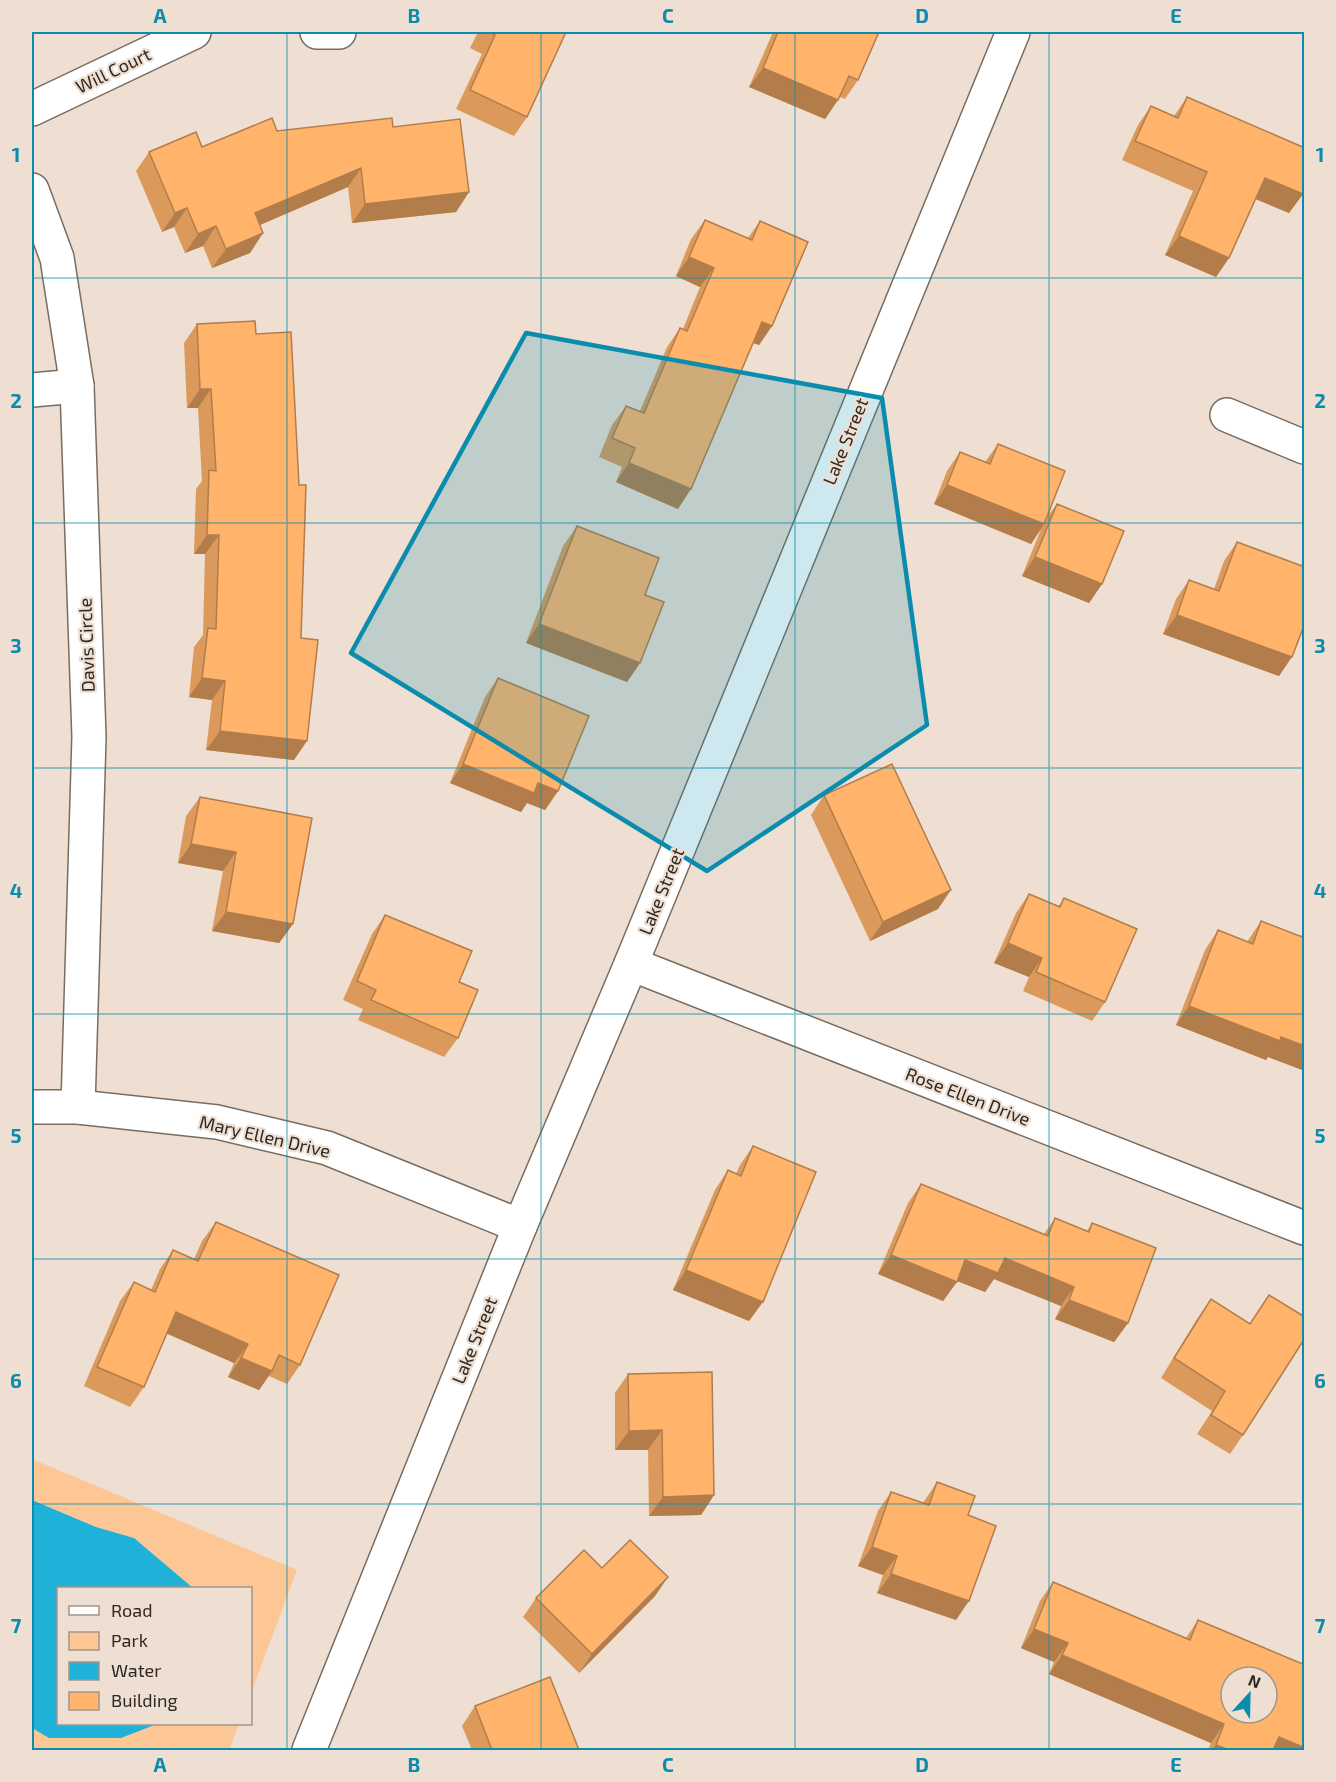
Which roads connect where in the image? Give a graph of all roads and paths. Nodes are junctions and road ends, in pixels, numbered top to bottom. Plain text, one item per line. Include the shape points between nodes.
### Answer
1 (194, 32) edge
2 (317, 32) edge
3 (339, 32) edge
4 (1013, 32) edge
5 (32, 109) edge
6 (32, 190) edge
7 (77, 386) junction
8 (32, 390) edge
9 (1227, 416) dead end
10 (1305, 447) edge
11 (631, 964) junction
12 (32, 1107) edge
13 (78, 1107) junction
14 (520, 1226) junction
15 (1305, 1228) edge
16 (309, 1750) edge

1 - 5 street, Will Court
2 - 3 street
4 - 11 street, Lake Street
6 - 7 street, Davis Circle via 57,258
7 - 8 street
7 - 13 street, Davis Circle via 89,738
9 - 10 street
11 - 14 street, Lake Street
11 - 15 street, Rose Ellen Drive
12 - 13 street, Mary Ellen Drive
13 - 14 street, Mary Ellen Drive via 217,1122 327,1148
14 - 16 street, Lake Street

